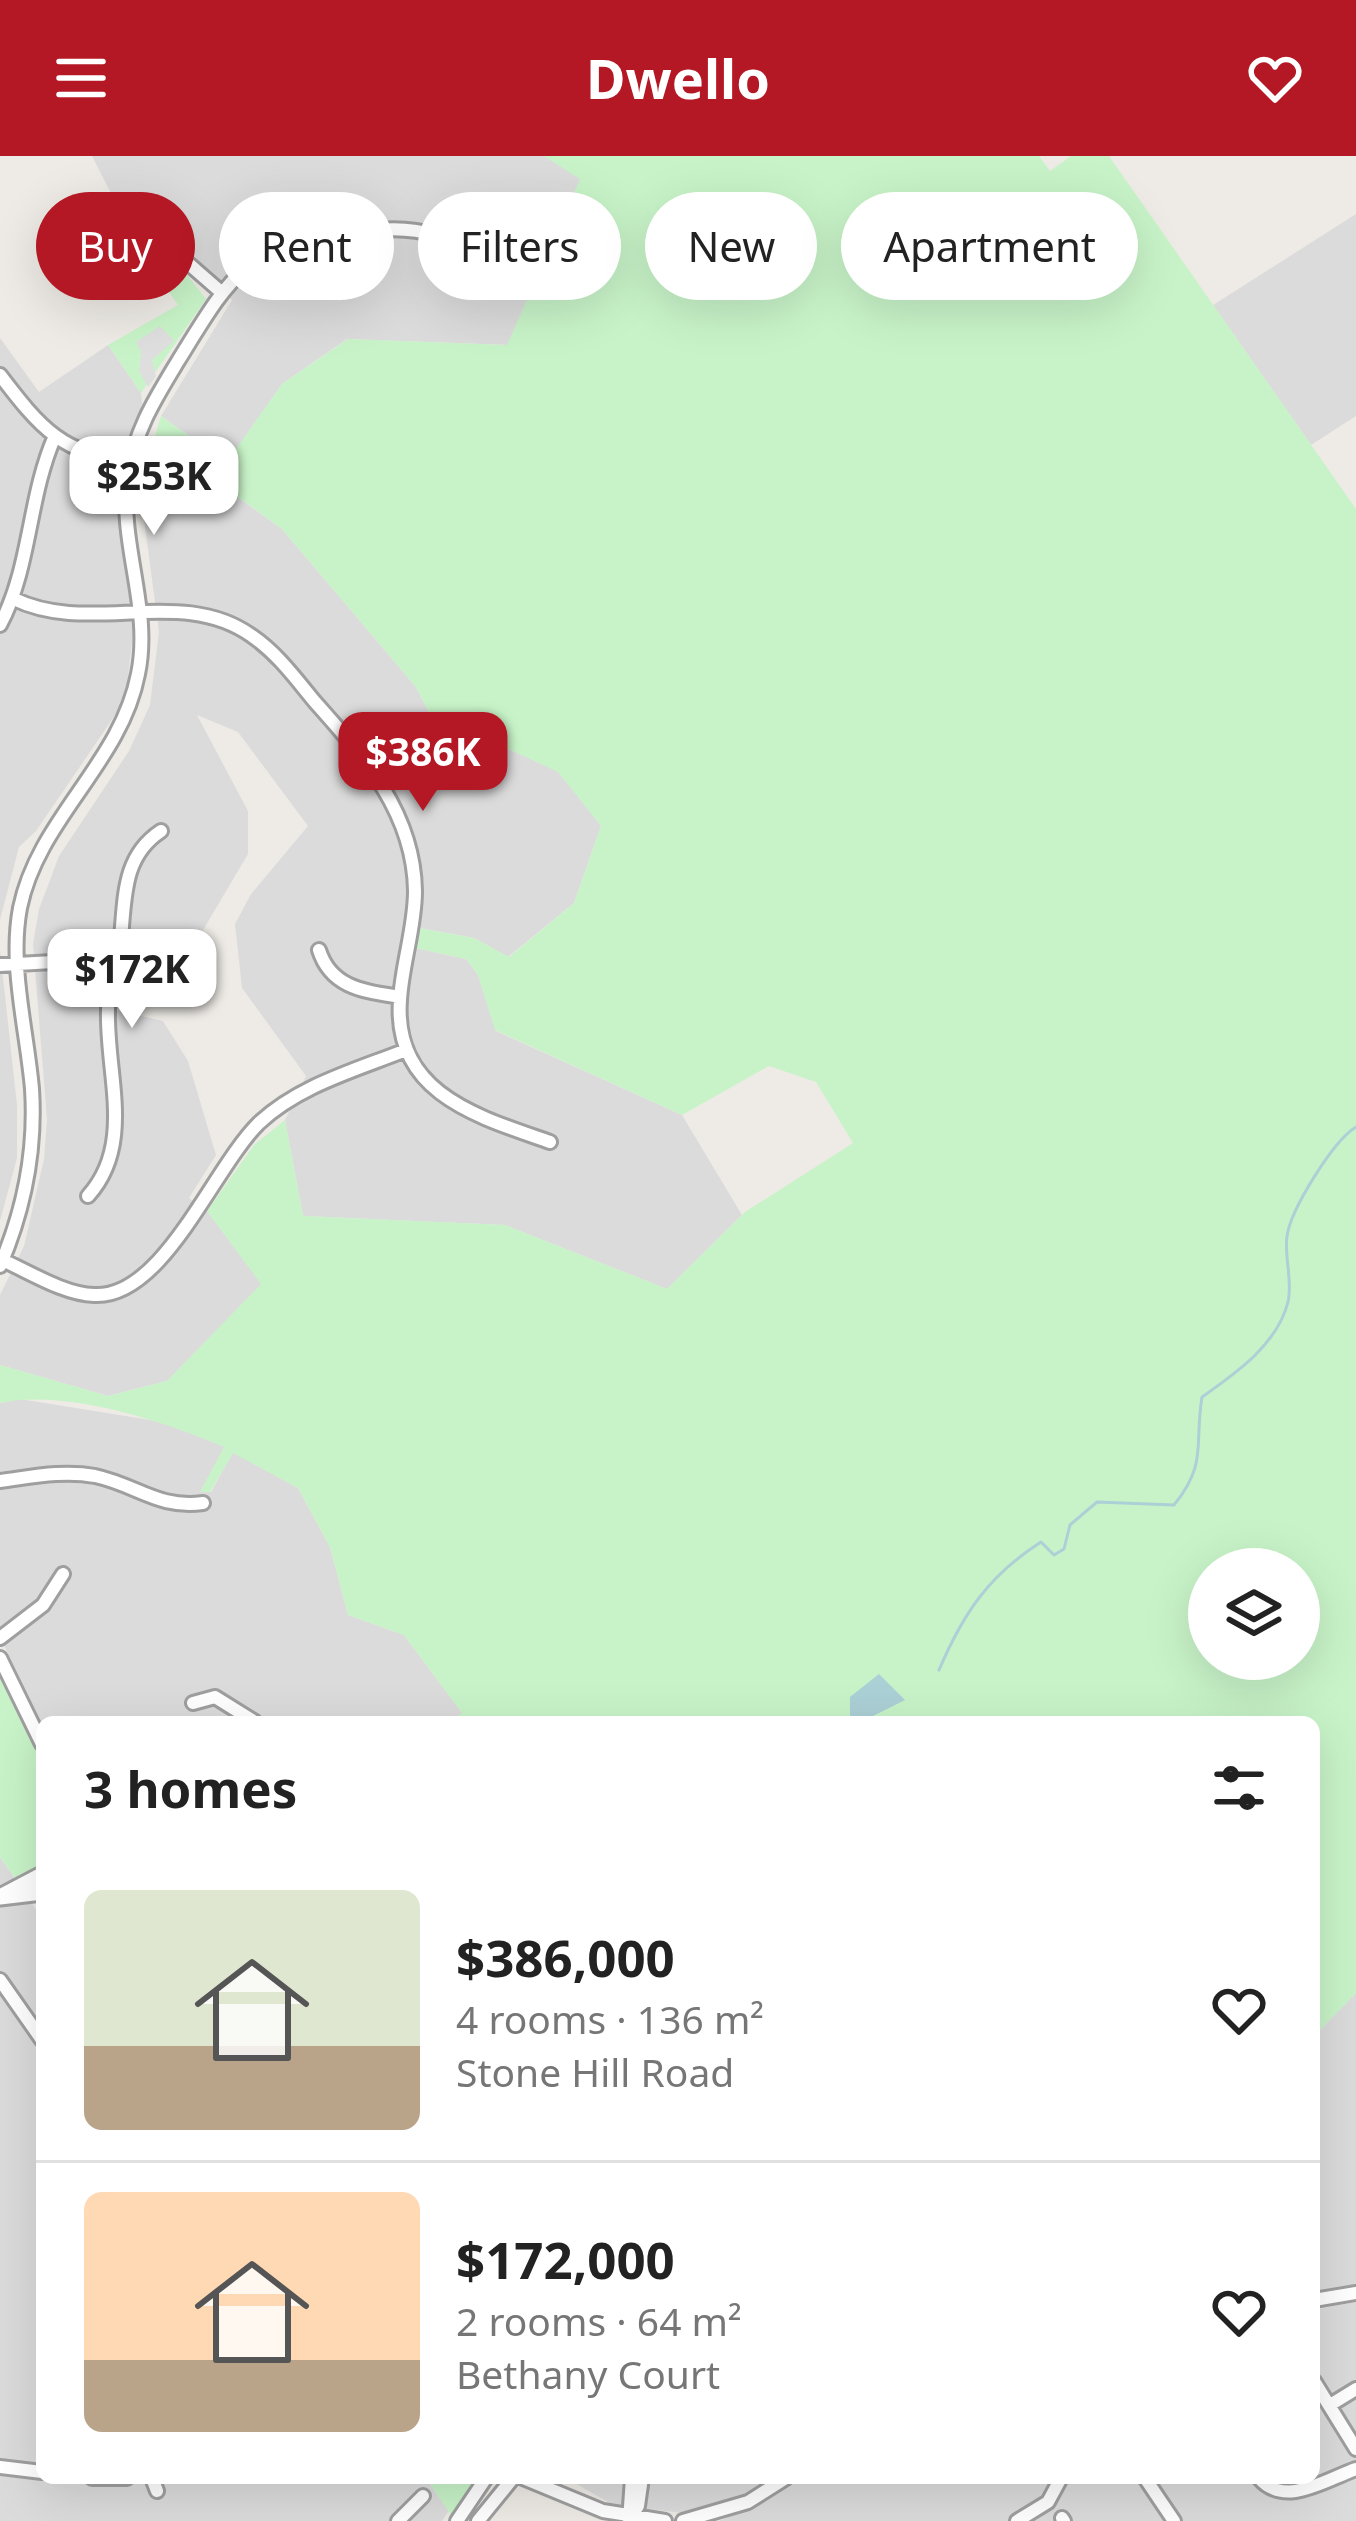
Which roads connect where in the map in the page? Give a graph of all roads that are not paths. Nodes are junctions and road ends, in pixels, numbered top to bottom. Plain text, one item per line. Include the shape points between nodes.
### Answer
1 (195, 269) edge
2 (219, 290) edge
3 (219, 295) edge
4 (0, 375) edge
5 (56, 436) junction
6 (132, 458) junction
7 (14, 598) junction
8 (141, 613) junction
9 (0, 625) edge
10 (160, 831) dead end
11 (319, 950) dead end
12 (0, 964) edge
13 (18, 964) junction
14 (113, 969) junction
15 (400, 997) junction
16 (406, 1050) junction
17 (550, 1142) dead end
18 (88, 1196) dead end
19 (1, 1262) edge
20 (0, 1480) edge
21 (203, 1503) dead end
22 (62, 1574) dead end
23 (0, 1638) edge
24 (0, 1658) edge
25 (193, 1703) dead end
26 (245, 1716) edge
27 (36, 1732) edge
28 (36, 1878) edge
29 (36, 1893) edge
30 (0, 1980) edge
31 (36, 2031) edge
32 (1356, 2293) edge
33 (1320, 2299) edge
34 (1320, 2389) edge
35 (1356, 2389) edge
36 (1330, 2405) junction
37 (1356, 2449) edge
38 (0, 2467) edge
39 (36, 2467) edge
40 (1356, 2469) edge
41 (1320, 2482) edge
42 (482, 2484) edge
43 (508, 2484) edge
44 (556, 2484) edge
45 (632, 2484) edge
46 (642, 2484) edge
47 (776, 2484) edge
48 (1058, 2484) edge
49 (1149, 2484) edge
50 (1265, 2484) edge
51 (1314, 2484) edge
52 (423, 2496) dead end
53 (629, 2519) edge
54 (398, 2521) edge
55 (457, 2521) edge
56 (478, 2521) edge
57 (665, 2521) edge
58 (683, 2521) edge
59 (1017, 2521) edge
60 (1174, 2521) edge

1 - 2 street
3 - 6 street via 148,404
4 - 5 street
5 - 6 street via 88,457
5 - 7 street via 38,477
6 - 8 street via 128,515
7 - 8 street via 49,614
7 - 9 street
8 - 13 street via 135,691 110,748 35,863 20,909
8 - 15 street via 195,613 252,635 380,780 413,874
10 - 14 street via 142,843 130,867
11 - 15 street via 336,979
12 - 13 street
13 - 14 street
13 - 19 street via 33,1118 27,1183
14 - 18 street via 115,1150
15 - 16 street
16 - 17 street via 449,1103
16 - 19 street via 274,1110 232,1154 150,1274 126,1291 79,1293
20 - 21 street via 71,1473 173,1507
22 - 23 street via 43,1605
24 - 27 street
25 - 26 street via 215,1697
28 - 29 street via 0,1897
30 - 31 street
32 - 33 street
34 - 36 street
35 - 36 street
36 - 37 street
38 - 39 street
40 - 41 street
42 - 55 street
43 - 56 street
44 - 53 street
45 - 53 street
46 - 53 street
47 - 58 street via 748,2502
48 - 59 street via 1048,2501
49 - 60 street
50 - 51 street via 1286,2494
52 - 54 street
53 - 57 street

